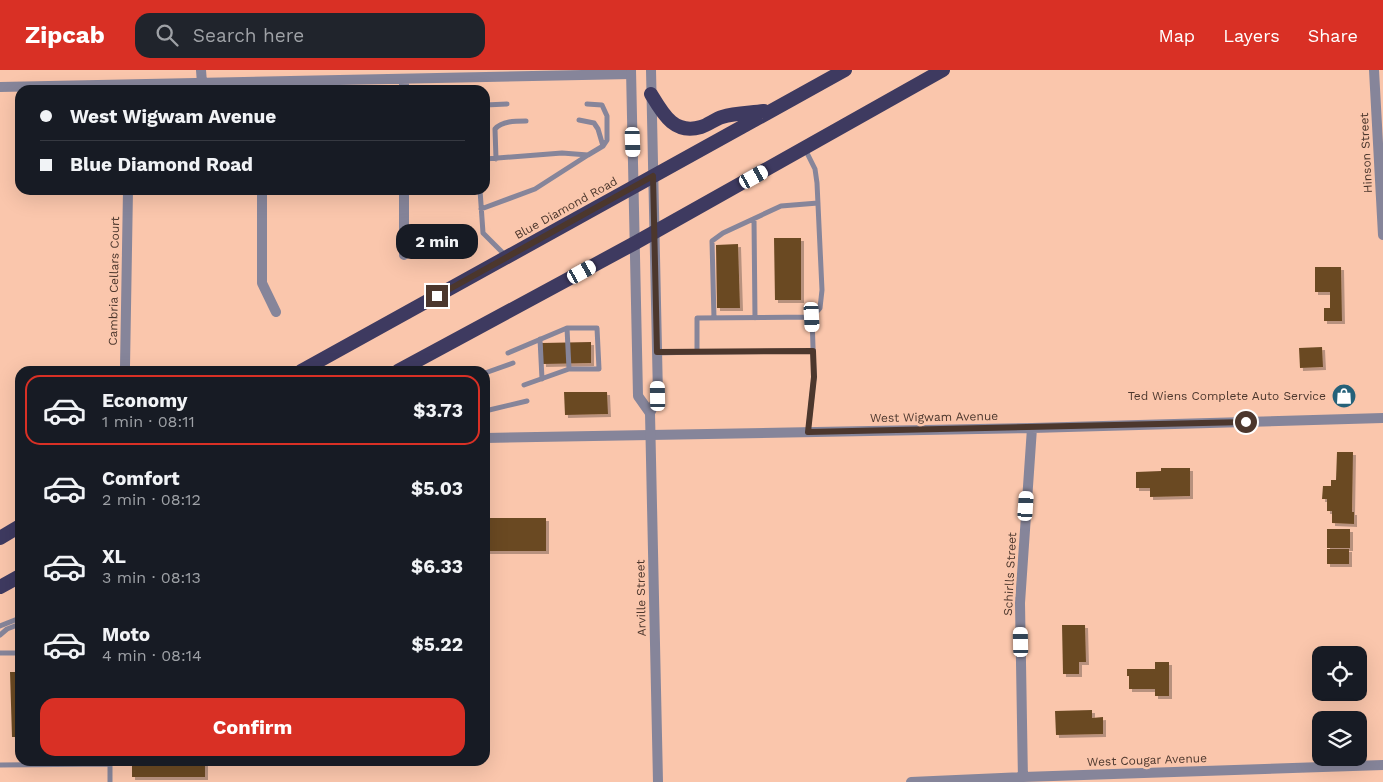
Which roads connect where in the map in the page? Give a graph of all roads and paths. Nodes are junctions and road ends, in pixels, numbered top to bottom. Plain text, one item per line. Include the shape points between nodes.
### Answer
1 (201, 70) edge
2 (651, 70) edge
3 (846, 70) edge
4 (943, 70) edge
5 (1374, 70) edge
6 (631, 72) edge
7 (545, 73) edge
8 (404, 78) junction
9 (202, 83) junction
10 (166, 85) edge
11 (242, 85) edge
12 (280, 85) edge
13 (404, 85) edge
14 (0, 87) edge
15 (15, 87) edge
16 (651, 94) junction
17 (507, 104) dead end
18 (587, 104) dead end
19 (490, 105) edge
20 (775, 109) junction
21 (579, 120) dead end
22 (526, 121) dead end
23 (603, 146) junction
24 (805, 148) junction
25 (588, 155) junction
26 (490, 159) edge
27 (496, 159) junction
28 (653, 176) junction
29 (634, 187) junction
30 (128, 195) edge
31 (262, 195) edge
32 (404, 195) edge
33 (480, 195) edge
34 (818, 203) junction
35 (481, 209) junction
36 (754, 219) junction
37 (1383, 230) edge
38 (654, 232) junction
39 (1383, 235) edge
40 (635, 243) junction
41 (404, 255) dead end
42 (507, 257) junction
43 (276, 312) dead end
44 (812, 317) junction
45 (714, 318) junction
46 (755, 318) junction
47 (567, 328) junction
48 (540, 339) junction
49 (813, 351) junction
50 (508, 352) dead end
51 (657, 352) junction
52 (697, 352) junction
53 (513, 363) dead end
54 (125, 366) edge
55 (310, 366) edge
56 (407, 366) edge
57 (569, 369) junction
58 (490, 371) edge
59 (542, 379) junction
60 (524, 385) dead end
61 (528, 401) dead end
62 (490, 410) edge
63 (650, 413) junction
64 (1383, 418) edge
65 (1032, 428) junction
66 (808, 432) junction
67 (650, 435) junction
68 (490, 438) edge
69 (15, 529) edge
70 (0, 538) edge
71 (15, 579) edge
72 (0, 587) edge
73 (15, 620) edge
74 (0, 626) edge
75 (15, 626) edge
76 (0, 635) edge
77 (15, 653) edge
78 (0, 654) edge
79 (0, 765) edge
80 (15, 765) edge
81 (1383, 765) edge
82 (110, 766) edge
83 (1023, 779) edge
84 (110, 782) edge
85 (658, 782) edge
86 (911, 782) edge

1 - 9 street
2 - 16 street, Arville Street
3 - 20 highway, Blue Diamond Road
4 - 24 highway
5 - 37 street, Hinson Street
6 - 7 street
6 - 29 street, Arville Street
7 - 8 street
8 - 12 street
8 - 13 street
9 - 10 street
9 - 11 street
14 - 15 street
16 - 20 highway via 668,119 691,129 722,117
16 - 28 street, Arville Street
17 - 19 lane
18 - 23 lane via 602,105 607,116 607,140
20 - 28 highway, Blue Diamond Road
21 - 23 lane via 594,123
22 - 27 lane via 507,123 495,129
23 - 25 lane
24 - 34 lane via 815,169
24 - 38 highway
25 - 27 lane
25 - 35 lane via 535,189
26 - 27 lane
28 - 29 highway, Blue Diamond Road
28 - 38 street, Arville Street
29 - 40 street, Arville Street
29 - 42 highway, Blue Diamond Road
30 - 54 street, Cambria Cellars Court
31 - 43 street via 262,283
32 - 41 street
33 - 35 lane
34 - 36 lane via 781,206
34 - 44 lane via 822,290 820,308
35 - 42 lane via 483,233
36 - 45 lane via 712,241
36 - 46 lane
37 - 39 street, Hinson Street
38 - 40 highway
38 - 51 street, Arville Street
40 - 56 highway
40 - 63 street, Arville Street via 638,396
42 - 55 highway, Blue Diamond Road
44 - 46 lane
44 - 49 lane
45 - 46 lane
45 - 52 lane via 697,318
47 - 48 lane
47 - 57 lane
47 - 57 lane via 598,328 599,369
48 - 50 lane
48 - 59 lane
49 - 52 lane
49 - 66 lane via 814,377
51 - 52 lane
51 - 63 street, Arville Street via 658,396
53 - 58 lane
57 - 59 lane
59 - 60 lane
61 - 62 lane
63 - 67 street, Arville Street
64 - 65 street, West Wigwam Avenue
65 - 66 street, West Wigwam Avenue
65 - 83 street, Schirlls Street via 1020,603
66 - 67 street, West Wigwam Avenue
67 - 68 street, West Wigwam Avenue
67 - 85 street, Arville Street
69 - 70 highway
71 - 72 highway
73 - 74 lane
75 - 76 lane
77 - 78 lane
79 - 80 lane
81 - 83 street, West Cougar Avenue
82 - 84 lane
83 - 86 street, West Cougar Avenue

